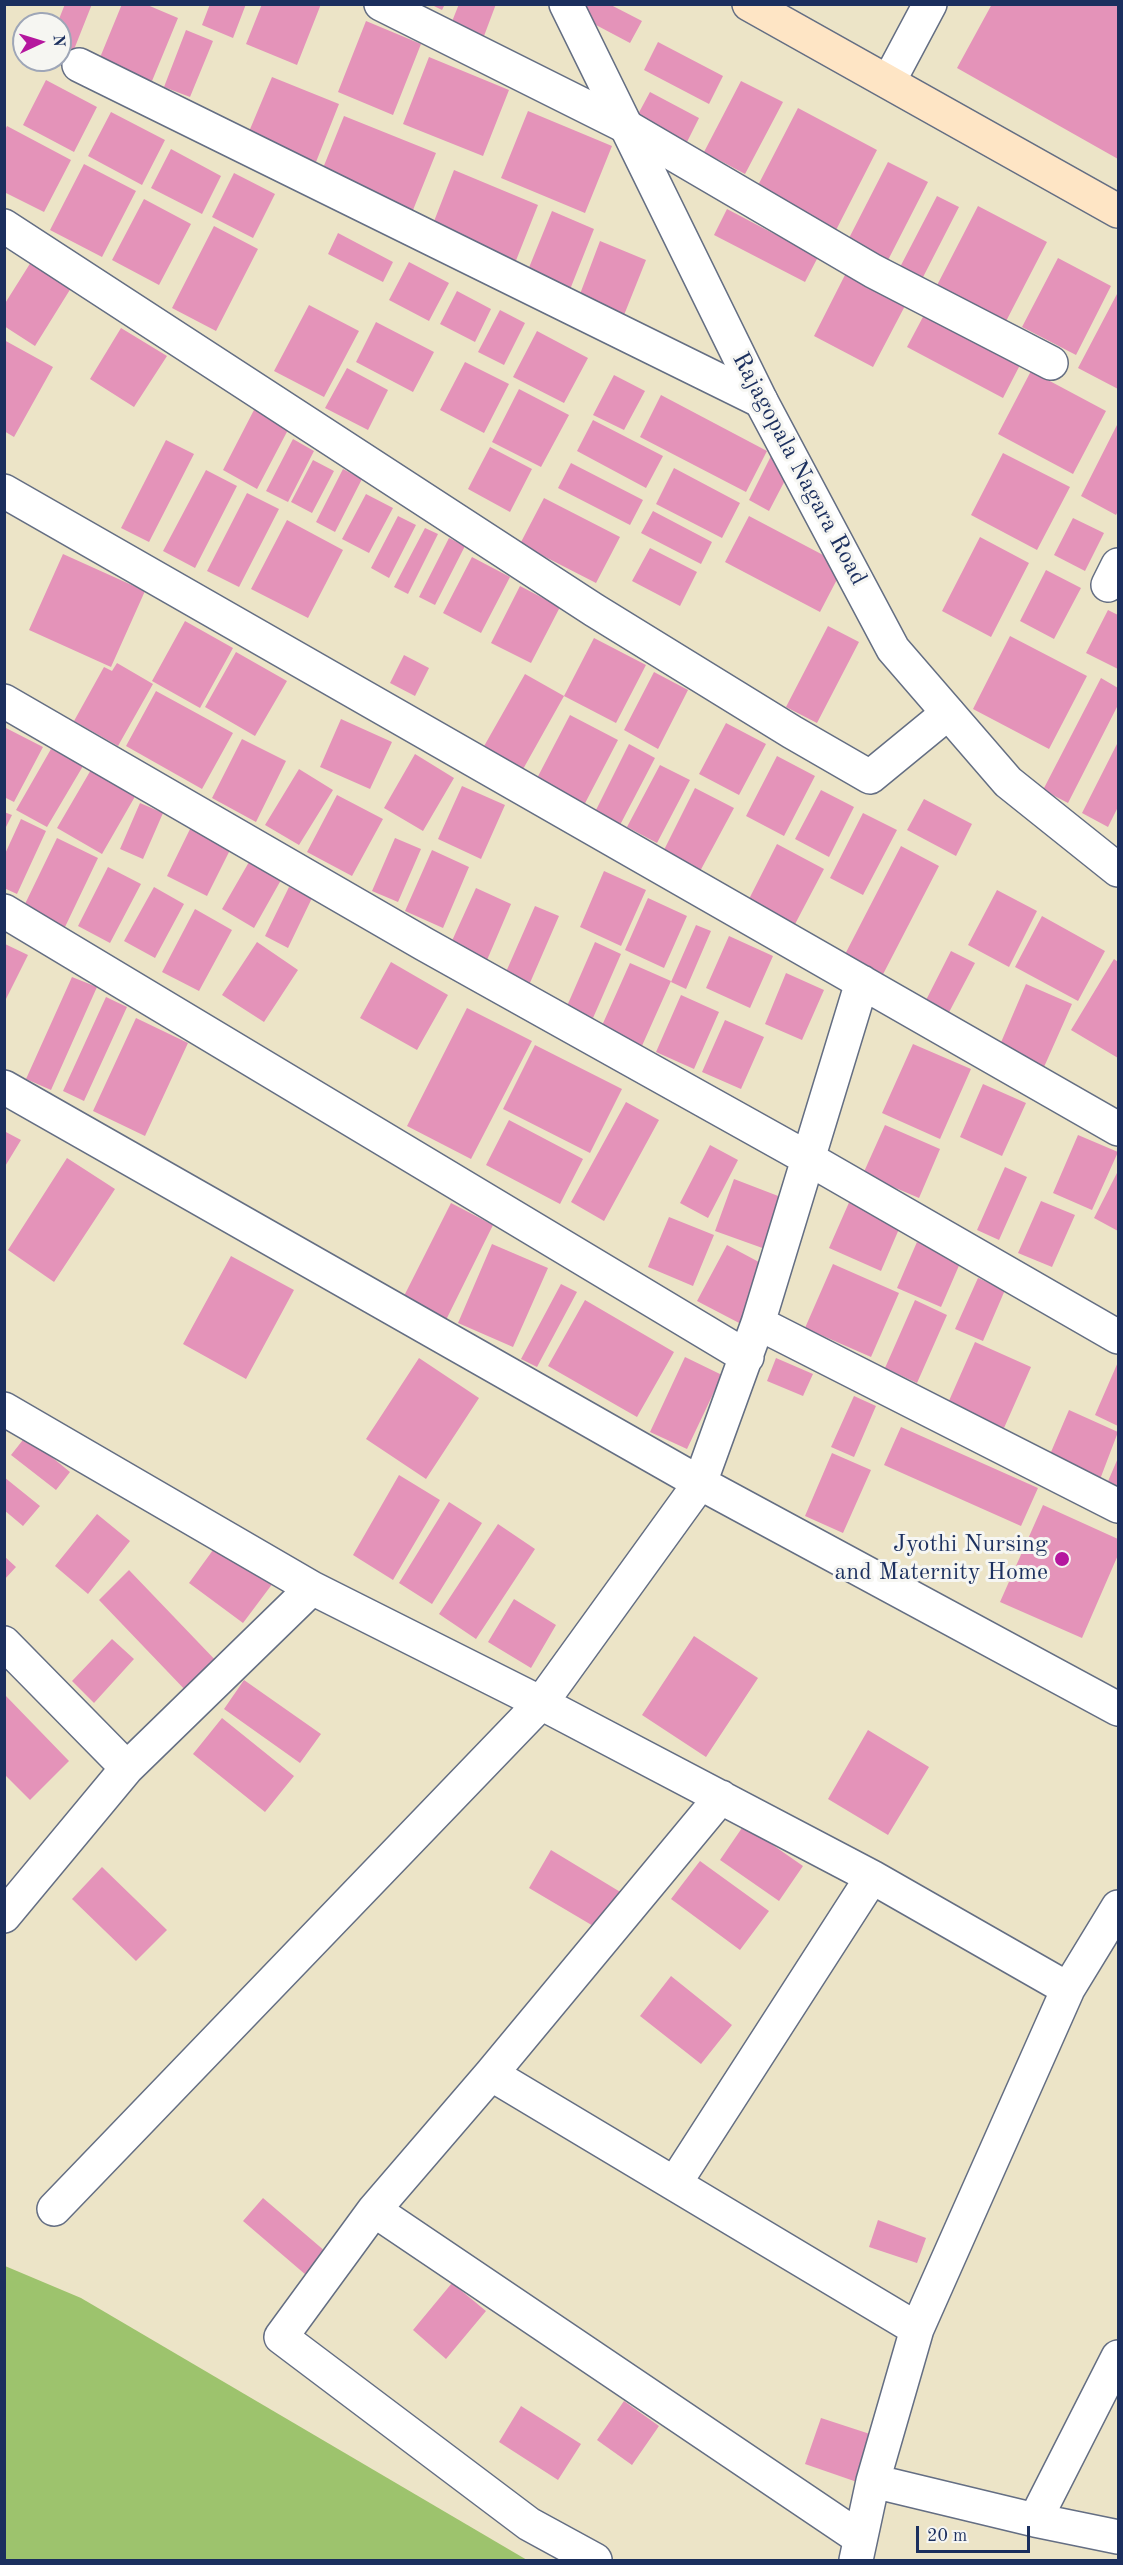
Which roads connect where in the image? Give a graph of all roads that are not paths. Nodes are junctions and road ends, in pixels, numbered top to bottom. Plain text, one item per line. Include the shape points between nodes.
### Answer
1 (381, 4) edge
2 (566, 4) edge
3 (749, 4) edge
4 (930, 4) edge
5 (79, 64) dead end
6 (889, 81) junction
7 (627, 127) junction
8 (1119, 211) edge
9 (4, 226) edge
10 (1051, 363) dead end
11 (761, 401) junction
12 (4, 491) edge
13 (4, 701) edge
14 (948, 713) junction
15 (1119, 870) edge
16 (4, 911) edge
17 (862, 982) junction
18 (4, 1087) edge
19 (1119, 1129) edge
20 (809, 1159) junction
21 (758, 1323) junction
22 (1119, 1337) edge
23 (747, 1357) junction
24 (10, 1420) edge
25 (700, 1483) junction
26 (1119, 1506) edge
27 (312, 1588) junction
28 (4, 1643) edge
29 (541, 1703) junction
30 (1119, 1709) edge
31 (127, 1768) junction
32 (721, 1797) junction
33 (872, 1877) junction
34 (1119, 1907) edge
35 (4, 1916) edge
36 (1068, 1989) junction
37 (491, 2073) junction
38 (675, 2183) junction
39 (54, 2209) dead end
40 (374, 2210) junction
41 (917, 2329) junction
42 (1119, 2357) edge
43 (873, 2481) junction
44 (1035, 2520) junction
45 (1119, 2537) edge
46 (858, 2549) edge
47 (595, 2560) edge

1 - 7 street
2 - 7 street, Rajagopala Nagara Road
3 - 6 main road
4 - 6 street
5 - 11 street
6 - 8 main road
7 - 10 street via 873,271
7 - 11 street, Rajagopala Nagara Road
9 - 14 street via 594,610 870,777
11 - 14 street, Rajagopala Nagara Road via 893,649
12 - 17 street
13 - 20 street via 424,944
14 - 15 street, Rajagopala Nagara Road via 1008,782
16 - 23 street
17 - 19 street
17 - 20 street
18 - 25 street
20 - 21 street
20 - 22 street
21 - 23 street
21 - 26 street
23 - 25 street
24 - 27 street
25 - 29 street
25 - 30 street
27 - 29 street
27 - 31 street
28 - 31 street
29 - 32 street
29 - 39 street
31 - 35 street
32 - 33 street
32 - 37 street
33 - 36 street
33 - 38 street
34 - 36 street
36 - 41 street
37 - 38 street
37 - 40 street
38 - 41 street
40 - 46 street
40 - 47 street via 281,2337 529,2524
41 - 43 street
42 - 44 street
43 - 44 street
43 - 46 street
44 - 45 street

